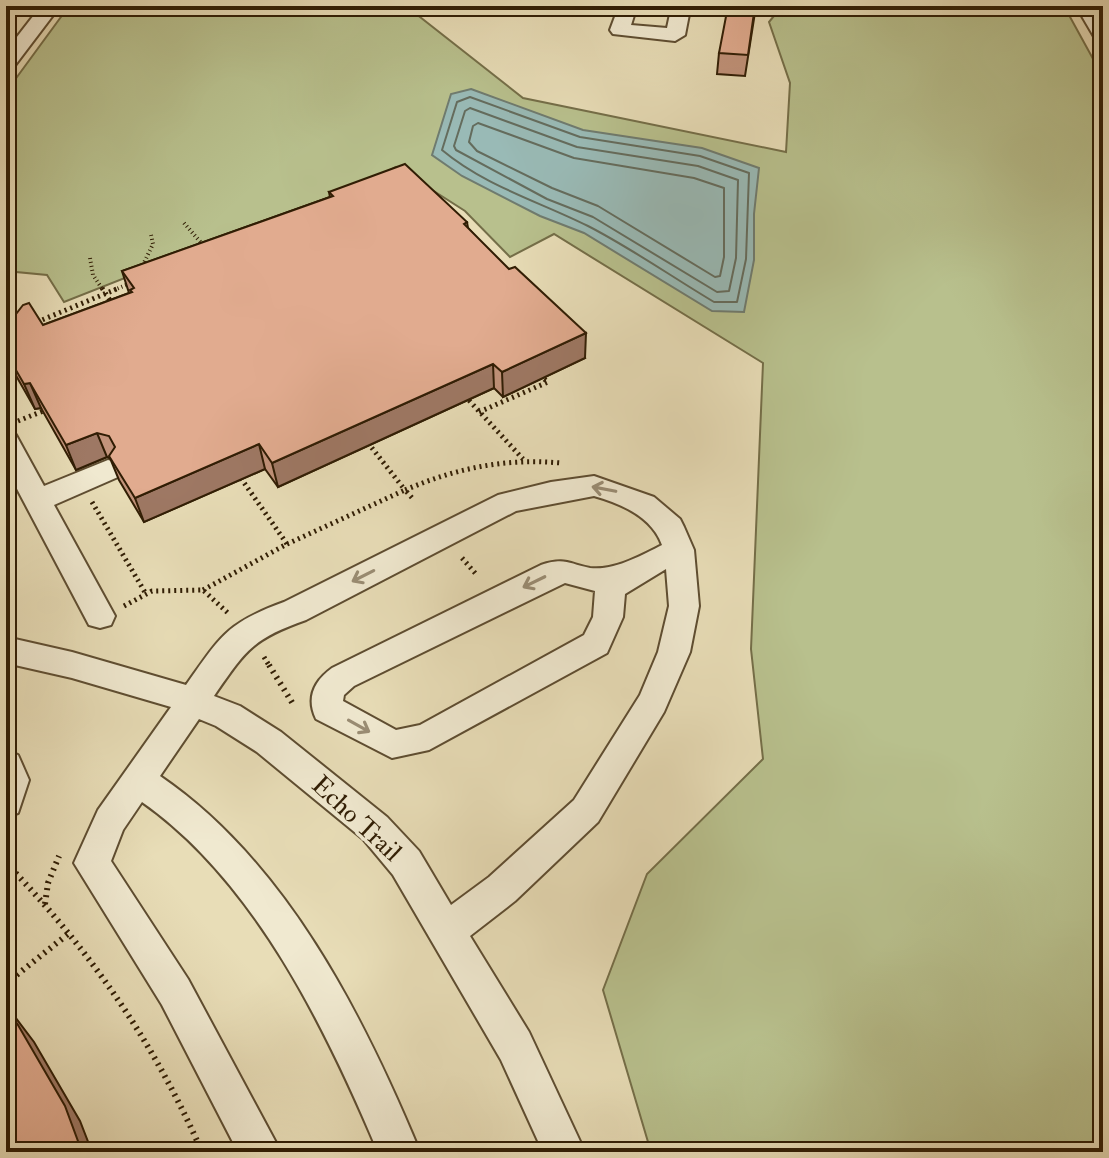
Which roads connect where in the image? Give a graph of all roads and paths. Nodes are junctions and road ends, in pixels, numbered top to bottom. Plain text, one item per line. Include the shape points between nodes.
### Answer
1 (51, 6) edge
2 (628, 6) edge
3 (649, 6) edge
4 (1085, 6) edge
5 (1103, 36) edge
6 (6, 64) edge
7 (184, 223) dead end
8 (151, 235) dead end
9 (210, 253) edge
10 (90, 258) dead end
11 (105, 293) junction
12 (32, 312) edge
13 (121, 316) edge
14 (38, 322) junction
15 (27, 326) edge
16 (45, 330) edge
17 (543, 378) edge
18 (463, 394) edge
19 (479, 412) junction
20 (6, 442) edge
21 (367, 442) edge
22 (523, 460) junction
23 (232, 466) edge
24 (106, 483) joint
25 (594, 486) junction
26 (405, 490) junction
27 (38, 500) junction
28 (414, 500) dead end
29 (674, 538) junction
30 (287, 544) junction
31 (462, 558) dead end
32 (635, 571) junction
33 (476, 574) dead end
34 (203, 590) junction
35 (146, 594) junction
36 (100, 616) joint
37 (225, 623) dead end
38 (6, 650) edge
39 (262, 655) dead end
40 (193, 702) junction
41 (293, 704) dead end
42 (6, 765) edge
43 (138, 780) junction
44 (6, 802) edge
45 (6, 863) edge
46 (447, 931) junction
47 (68, 934) junction
48 (6, 980) edge
49 (202, 1152) edge
50 (260, 1152) edge
51 (399, 1152) edge
52 (564, 1152) edge

1 - 6 street
2 - 3 street via 620,30 675,35 681,9
4 - 5 street
7 - 9 path
8 - 11 path via 153,244 135,281
10 - 11 path
11 - 13 path
11 - 14 path
12 - 14 path
14 - 15 path
14 - 16 path
17 - 19 path via 548,382
18 - 19 path
19 - 22 path
20 - 27 street
21 - 26 path
22 - 25 path via 596,467
22 - 26 path via 467,465
23 - 30 path
24 - 27 street
24 - 35 path via 92,502
29 -> 25 street via 644,504
25 -> 40 street via 508,502 295,611 259,624 232,645
26 - 28 path
26 - 30 path
27 - 36 street
29 - 32 street
29 - 46 street via 684,606 674,652 653,702 586,811 502,889
30 - 34 path
31 - 33 path
32 -> 32 street via 593,580 565,571 552,573 343,677 332,684 328,709 392,744 429,736 596,644 608,617 610,588
34 - 35 path
34 - 37 path via 230,615
35 - 36 path
38 - 40 street, Echo Trail
39 - 41 path
40 - 43 street
40 - 46 street, Echo Trail via 269,742 375,828 406,863
42 - 44 street via 12,780
43 - 50 street via 110,821 92,863 175,992
43 - 51 street via 190,819 247,880 320,990
45 - 47 path
46 - 52 street, Echo Trail via 515,1046
47 - 48 path
47 - 49 path via 137,1023

